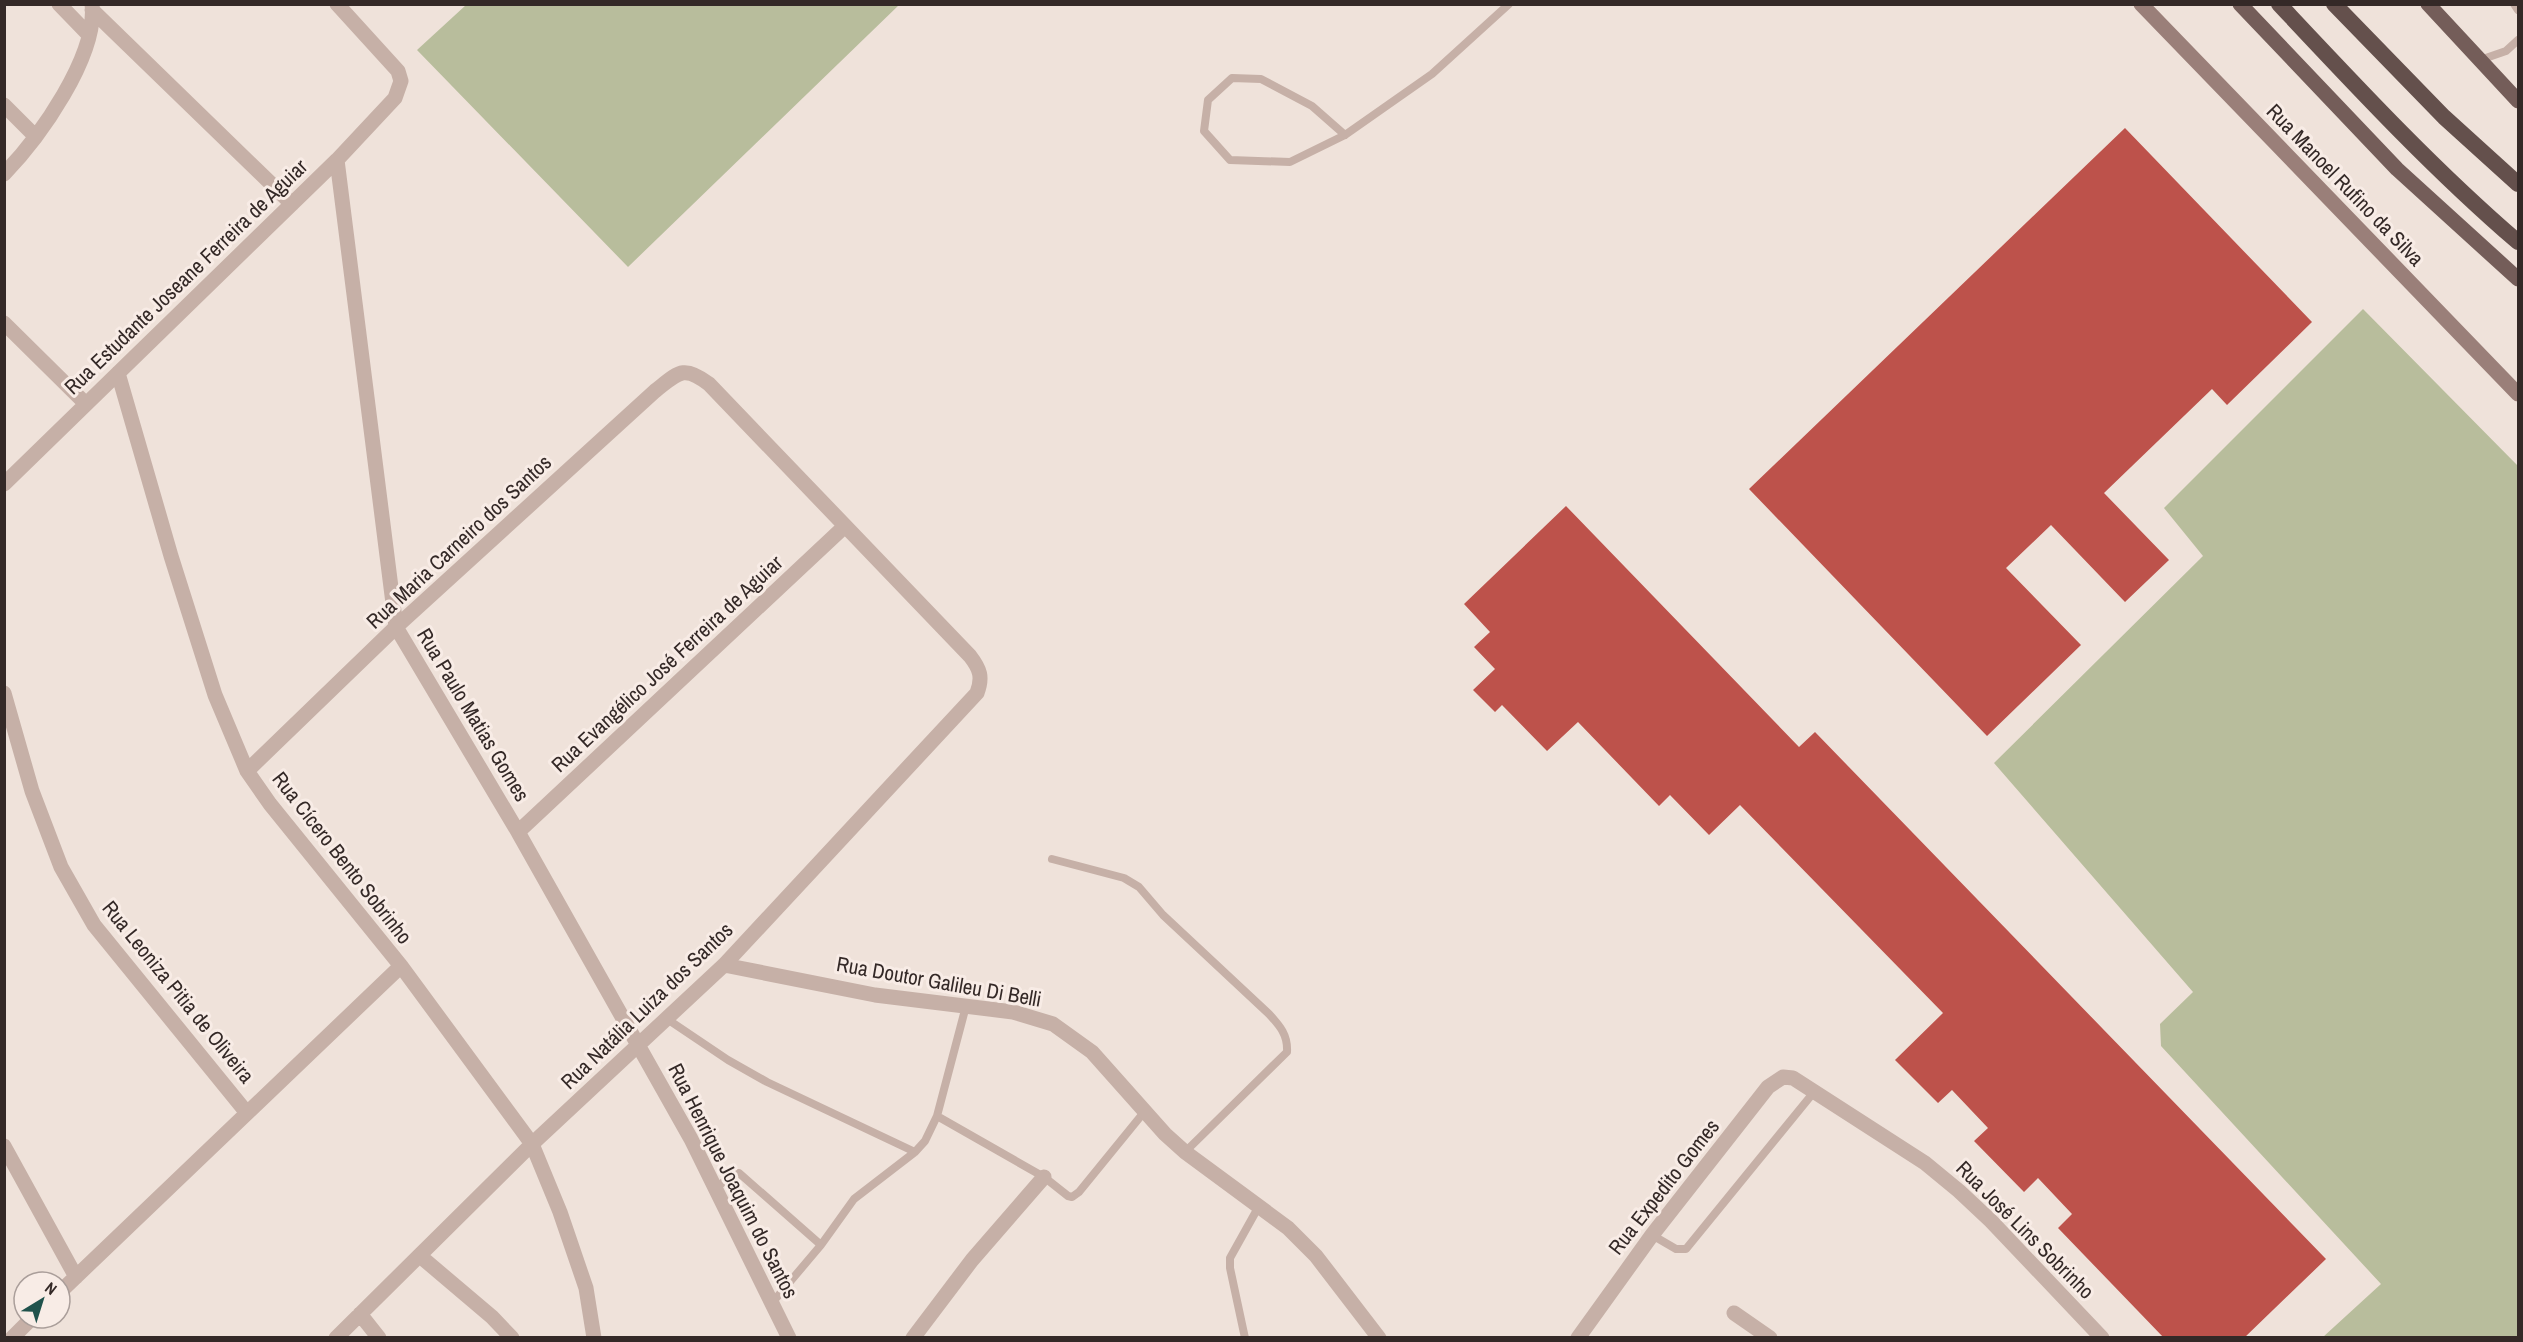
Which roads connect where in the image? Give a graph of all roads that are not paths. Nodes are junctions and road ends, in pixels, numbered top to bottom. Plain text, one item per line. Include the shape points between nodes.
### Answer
1 (59, 4) edge
2 (337, 4) edge
3 (1509, 4) edge
4 (2141, 4) edge
5 (2240, 4) edge
6 (2279, 4) edge
7 (2334, 4) edge
8 (2428, 4) edge
9 (2514, 4) edge
10 (92, 7) edge
11 (2518, 10) edge
12 (89, 35) junction
13 (2518, 40) edge
14 (2480, 60) junction
15 (2518, 101) edge
16 (4, 105) edge
17 (1345, 135) junction
18 (35, 136) junction
19 (338, 160) junction
20 (4, 174) edge
21 (2518, 184) edge
22 (292, 204) junction
23 (2518, 242) edge
24 (2518, 279) edge
25 (4, 323) edge
26 (118, 373) junction
27 (2518, 394) edge
28 (86, 404) junction
29 (4, 484) edge
30 (845, 526) junction
31 (396, 627) junction
32 (4, 693) edge
33 (247, 771) junction
34 (518, 832) junction
35 (1052, 859) dead end
36 (724, 964) junction
37 (401, 966) junction
38 (966, 1006) junction
39 (667, 1019) junction
40 (639, 1045) junction
41 (1793, 1078) joint
42 (1814, 1092) junction
43 (1144, 1111) junction
44 (248, 1113) junction
45 (937, 1116) junction
46 (532, 1144) junction
47 (4, 1146) edge
48 (915, 1152) junction
49 (1185, 1152) junction
50 (1044, 1177) junction
51 (714, 1190) junction
52 (1259, 1206) junction
53 (1652, 1235) junction
54 (821, 1245) junction
55 (420, 1256) junction
56 (76, 1277) junction
57 (72, 1281) edge
58 (772, 1303) junction
59 (1734, 1313) dead end
60 (360, 1314) junction
61 (336, 1338) edge
62 (379, 1338) edge
63 (512, 1338) edge
64 (594, 1338) edge
65 (789, 1338) edge
66 (913, 1338) edge
67 (1245, 1338) edge
68 (1379, 1338) edge
69 (1578, 1338) edge
70 (1770, 1338) edge
71 (2102, 1338) edge

1 - 12 street
2 - 19 street, Rua Estudante Joseane Ferreira de Aguiar via 398,70 400,81 395,98
3 - 17 lane via 1432,74
4 - 27 main road, Rua Manoel Rufino da Silva
5 - 24 main road via 2397,169
6 - 23 highway via 2355,84
7 - 21 highway via 2444,117
8 - 14 main road
9 - 11 lane
10 - 12 street
10 - 22 street
12 - 18 street via 61,100
13 - 14 lane via 2506,51
14 - 15 main road
16 - 18 street
17 - 17 lane via 1312,106 1261,79 1232,78 1208,100 1204,131 1230,160 1290,162
18 - 20 street
19 - 22 street, Rua Estudante Joseane Ferreira de Aguiar
19 - 31 street, Rua Paulo Matias Gomes
22 - 26 street, Rua Estudante Joseane Ferreira de Aguiar
25 - 28 street
26 - 28 street, Rua Estudante Joseane Ferreira de Aguiar
26 - 33 street, Rua Cícero Bento Sobrinho via 215,695
28 - 29 street, Rua Estudante Joseane Ferreira de Aguiar
30 - 31 street, Rua Maria Carneiro dos Santos via 709,384 694,373 683,372 655,391
30 - 34 street, Rua Evangélico José Ferreira de Aguiar
30 - 36 street, Rua Natália Luiza dos Santos via 970,656 980,669 977,693
31 - 33 street, Rua Maria Carneiro dos Santos
31 - 34 street, Rua Paulo Matias Gomes
32 - 44 street, Rua Leoniza Pitia de Oliveira via 32,791 61,867 94,925
33 - 37 street, Rua Cícero Bento Sobrinho
34 - 40 street, Rua Paulo Matias Gomes
35 - 49 lane via 1124,878 1139,887 1163,915 1269,1014 1286,1037 1287,1052
36 - 38 street, Rua Doutor Galileu Di Belli via 875,995
36 - 39 street, Rua Natália Luiza dos Santos
37 - 44 street
37 - 46 street, Rua Cícero Bento Sobrinho
38 - 43 street, Rua Doutor Galileu Di Belli via 1013,1012 1053,1024 1092,1052
38 - 45 lane
39 - 40 street, Rua Natália Luiza dos Santos
39 - 48 lane via 767,1082
40 - 46 street, Rua Natália Luiza dos Santos
40 - 51 street, Rua Henrique Joaquim do Santos via 691,1139
41 - 42 street, Rua José Lins Sobrinho
41 - 53 street, Rua Expedito Gomes via 1783,1077 1768,1087
42 - 53 lane via 1686,1249 1676,1249
42 - 71 street, Rua José Lins Sobrinho via 1925,1163 1959,1191
43 - 49 street, Rua Doutor Galileu Di Belli
43 - 50 lane via 1074,1196 1068,1196
44 - 56 street
45 - 48 lane
45 - 50 lane
46 - 55 street, Rua Natália Luiza dos Santos
46 - 64 street, Rua Cícero Bento Sobrinho via 586,1288
47 - 56 street
48 - 54 lane via 854,1199
49 - 52 street, Rua Doutor Galileu Di Belli
50 - 66 street via 972,1260
51 - 54 lane via 739,1173
51 - 58 street, Rua Henrique Joaquim do Santos
52 - 67 lane via 1230,1258
52 - 68 street, Rua Doutor Galileu Di Belli via 1316,1256
53 - 69 street, Rua Expedito Gomes
54 - 58 lane
55 - 60 street, Rua Natália Luiza dos Santos
55 - 63 street
56 - 57 street
58 - 65 street, Rua Henrique Joaquim do Santos
59 - 70 street
60 - 61 street, Rua Natália Luiza dos Santos
60 - 62 street

